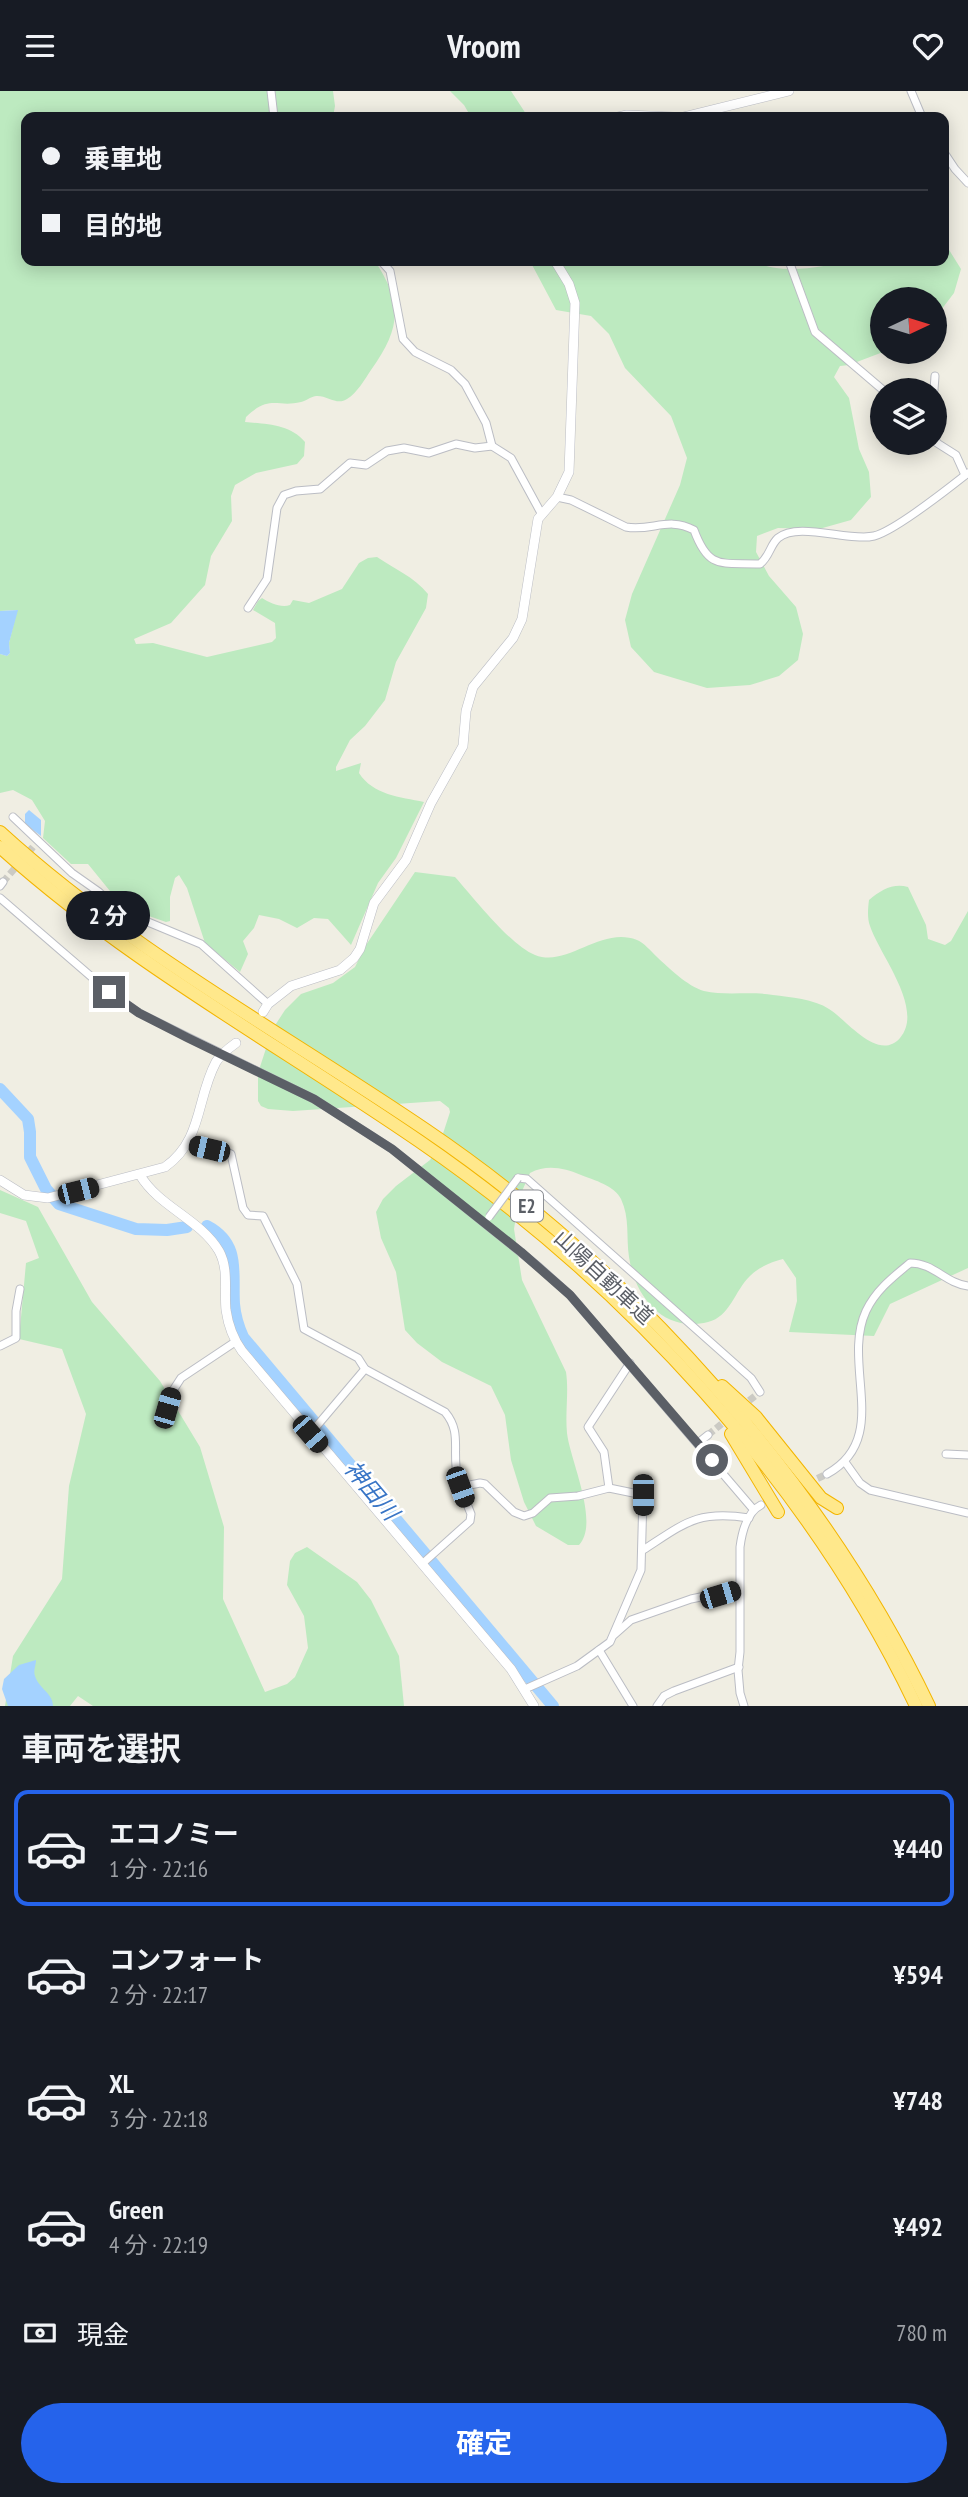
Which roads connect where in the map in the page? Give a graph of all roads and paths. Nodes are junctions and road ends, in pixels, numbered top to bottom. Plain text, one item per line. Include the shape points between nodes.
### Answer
1 (271, 91) edge
2 (789, 91) edge
3 (911, 91) edge
4 (274, 112) edge
5 (703, 112) edge
6 (920, 112) edge
7 (949, 160) edge
8 (968, 183) edge
9 (386, 266) edge
10 (558, 266) edge
11 (791, 266) edge
12 (870, 379) edge
13 (492, 446) junction
14 (947, 449) edge
15 (966, 474) edge
16 (557, 497) junction
17 (541, 513) junction
18 (248, 608) dead end
19 (13, 817) dead end
20 (0, 832) edge
21 (0, 847) edge
22 (0, 898) edge
23 (265, 1008) joint
24 (236, 1042) dead end
25 (222, 1054) junction
26 (188, 1144) junction
27 (140, 1175) junction
28 (0, 1181) edge
29 (487, 1220) junction
30 (968, 1286) edge
31 (20, 1289) dead end
32 (633, 1301) junction
33 (235, 1342) junction
34 (0, 1346) edge
35 (675, 1361) junction
36 (630, 1363) junction
37 (365, 1369) junction
38 (760, 1392) dead end
39 (163, 1423) dead end
40 (315, 1429) junction
41 (708, 1435) tunnel mouth
42 (698, 1443) junction
43 (946, 1454) dead end
44 (968, 1455) edge
45 (845, 1462) junction
46 (827, 1475) tunnel mouth
47 (460, 1487) junction
48 (609, 1488) junction
49 (837, 1508) dead end
50 (778, 1512) dead end
51 (968, 1513) edge
52 (749, 1518) junction
53 (643, 1550) junction
54 (426, 1560) junction
55 (739, 1589) junction
56 (613, 1636) junction
57 (599, 1650) junction
58 (739, 1667) junction
59 (527, 1688) junction
60 (534, 1706) edge
61 (633, 1706) edge
62 (657, 1706) edge
63 (744, 1706) edge
64 (916, 1706) edge
65 (929, 1706) edge

1 - 4 street
2 - 5 street
3 - 6 street
7 - 8 street
9 - 13 street via 403,339 465,384 486,423
10 - 16 street via 569,284 575,314 571,452 569,472
11 - 12 street via 815,332
13 - 17 street via 511,458
13 - 18 street via 456,444 429,453 404,447 366,465 350,463 320,489 284,495 276,508 267,579
14 - 15 street via 956,455
15 - 16 street via 883,533 859,537 789,533 779,538 760,564 709,559 694,530 687,526 671,522 634,529
16 - 17 street
17 - 23 street via 522,619 473,687 460,754 431,803 406,860 374,903 360,949 340,970 291,986
19 - 23 street via 35,845 119,910 201,944
20 - 32 highway, 山陽自動車道 / E2 via 91,908 481,1170
21 - 35 highway, 山陽自動車道 / E2 via 147,963 473,1180 602,1288
22 - 25 street via 109,992 139,1013
24 - 25 street
25 - 26 street
25 - 29 street via 347,1119
26 - 27 street via 165,1167
26 - 37 street via 231,1154 243,1209 248,1215 263,1216 297,1284 304,1329 358,1358
27 - 28 street via 48,1198 24,1195
27 - 33 street via 147,1187 210,1238 219,1251 226,1276 226,1314
29 - 36 street via 570,1295
29 - 38 street, bridge via 518,1178 527,1179 751,1378
30 - 45 street via 923,1263 910,1263 876,1295 860,1329 860,1434
31 - 34 street via 16,1338
32 - 49 highway via 755,1417 821,1498
32 - 65 highway, 山陽自動車道 / E2 via 724,1398 812,1509 882,1616
33 - 39 street via 181,1378
33 - 40 street
35 - 50 highway via 729,1431
35 - 64 highway, 山陽自動車道 / E2 via 802,1516 872,1622
36 - 42 street
36 - 48 street via 588,1427 604,1452
37 - 40 street
37 - 47 street via 445,1412 456,1430
40 - 54 street
41 - 42 street
42 - 52 street via 757,1507
43 - 44 street
45 - 46 street
45 - 51 street via 870,1490
47 - 48 street via 485,1484 514,1512 524,1515 550,1498
47 - 54 street via 470,1521
48 - 53 street via 643,1495
52 - 53 street via 702,1516
52 - 55 street via 740,1540
53 - 56 street via 640,1570
54 - 59 street
55 - 56 street via 691,1599 631,1620
55 - 58 street
56 - 57 street
57 - 59 street via 577,1666
57 - 61 street
58 - 62 street via 674,1691
58 - 63 street
59 - 60 street

